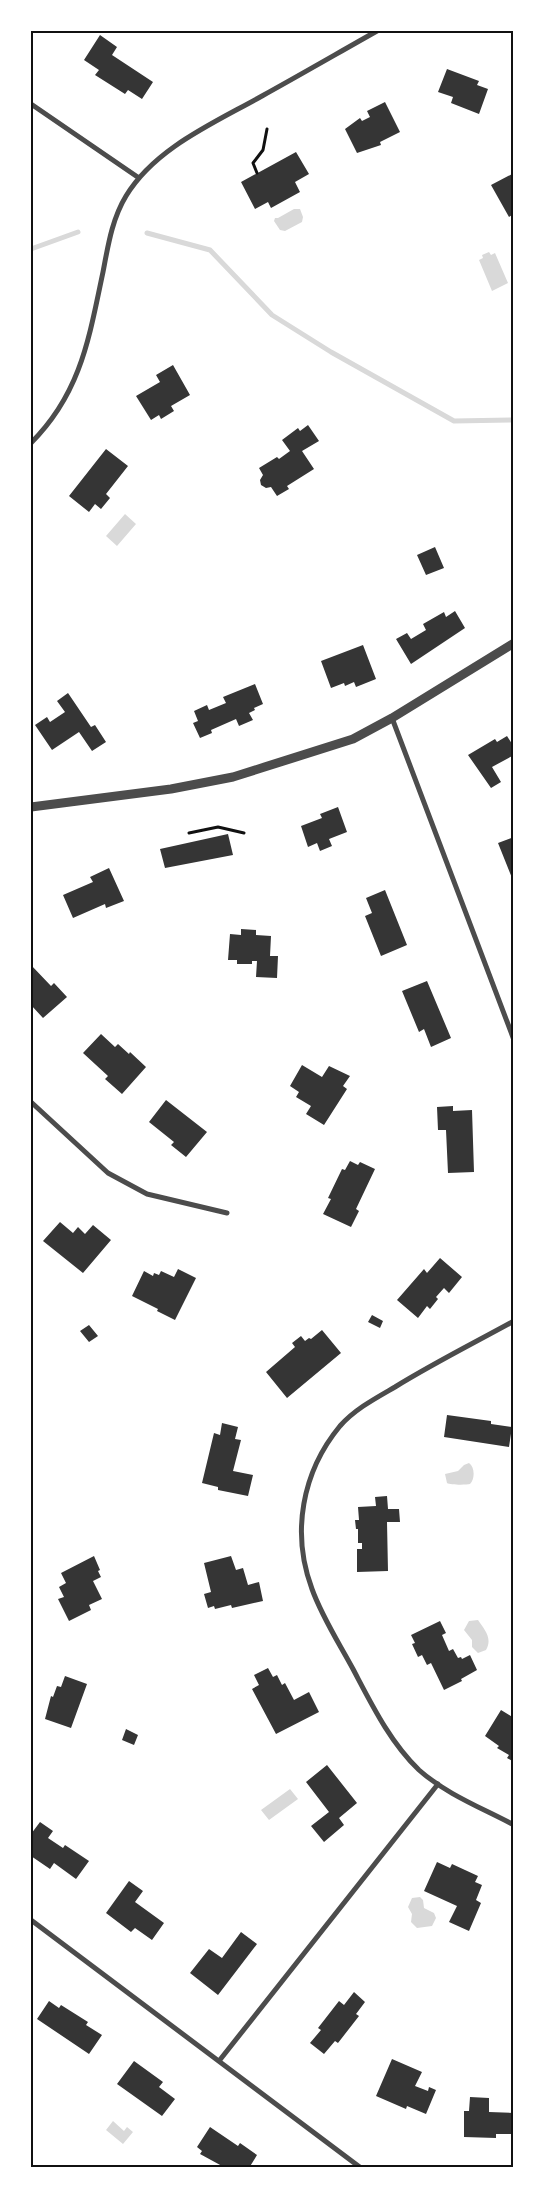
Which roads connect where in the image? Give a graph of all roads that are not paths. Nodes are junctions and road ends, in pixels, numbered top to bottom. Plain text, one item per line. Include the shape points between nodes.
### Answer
1 (377, 31) edge
2 (31, 104) edge
3 (139, 178) junction
4 (31, 443) edge
5 (514, 643) edge
6 (392, 718) junction
7 (31, 807) edge
8 (514, 1040) edge
9 (31, 1102) edge
10 (227, 1214) dead end
11 (514, 1321) edge
12 (438, 1784) junction
13 (514, 1825) edge
14 (31, 1920) edge
15 (219, 2062) junction
16 (361, 2168) edge

1 - 3 street via 173,148
2 - 3 street
3 - 4 street via 114,222 81,364 58,409
5 - 6 street
6 - 7 street via 353,738 233,776 171,789
6 - 8 street
9 - 10 street via 108,1173 147,1194
11 - 12 street via 425,1368 353,1413 323,1451 309,1480 303,1503 304,1561 320,1607 381,1722 419,1769
12 - 13 street
12 - 15 street
14 - 15 street
15 - 16 street

